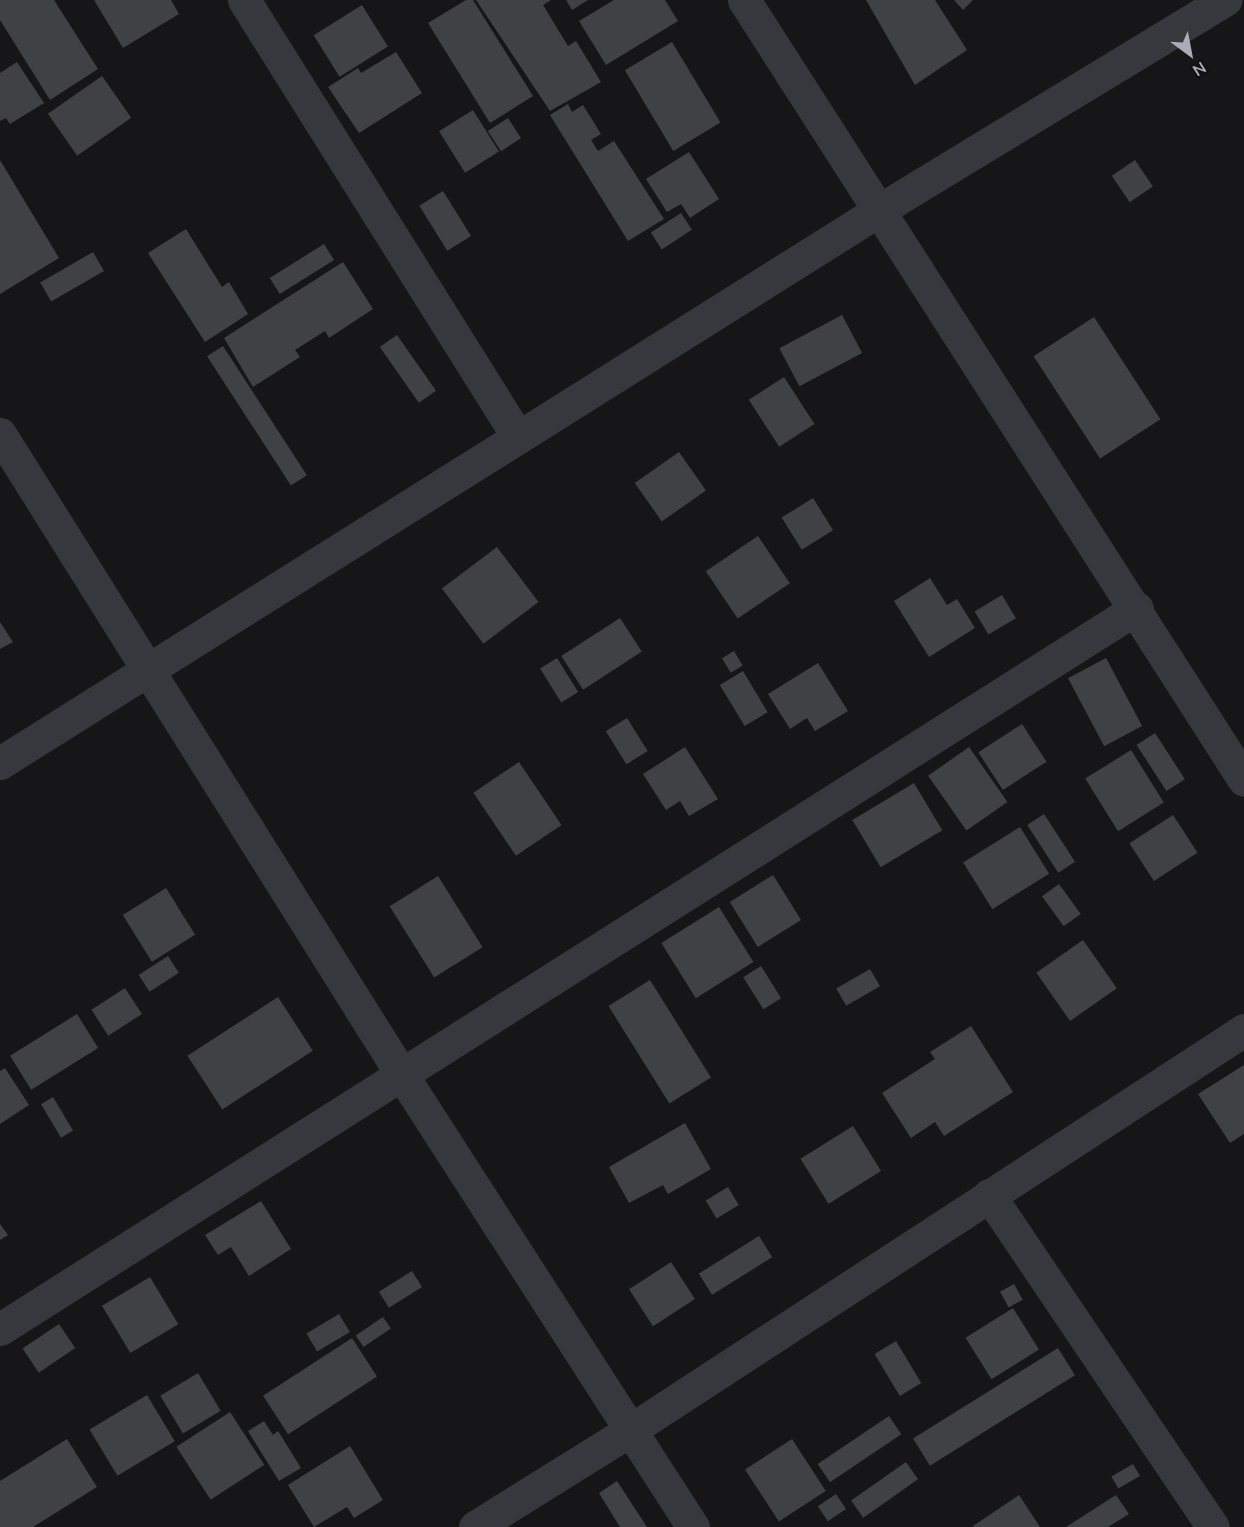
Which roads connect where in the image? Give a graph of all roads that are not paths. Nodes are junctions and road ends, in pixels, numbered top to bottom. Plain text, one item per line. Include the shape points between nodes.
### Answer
1 (244, 0) edge
2 (744, 0) edge
3 (1225, 0) edge
4 (881, 209) junction
5 (0, 434) edge
6 (518, 437) junction
7 (1137, 608) junction
8 (149, 668) junction
9 (0, 763) edge
10 (1244, 780) edge
11 (1244, 1030) edge
12 (402, 1075) junction
13 (989, 1195) junction
14 (0, 1329) edge
15 (630, 1431) junction
16 (475, 1527) edge
17 (693, 1527) edge
18 (1213, 1527) edge

1 - 6 street
2 - 4 street
3 - 4 street
4 - 6 street
4 - 7 street
5 - 8 street
6 - 8 street
7 - 10 street
7 - 12 street
8 - 9 street
8 - 12 street
11 - 13 street
12 - 14 street
12 - 15 street
13 - 15 street
13 - 18 street
15 - 16 street
15 - 17 street

